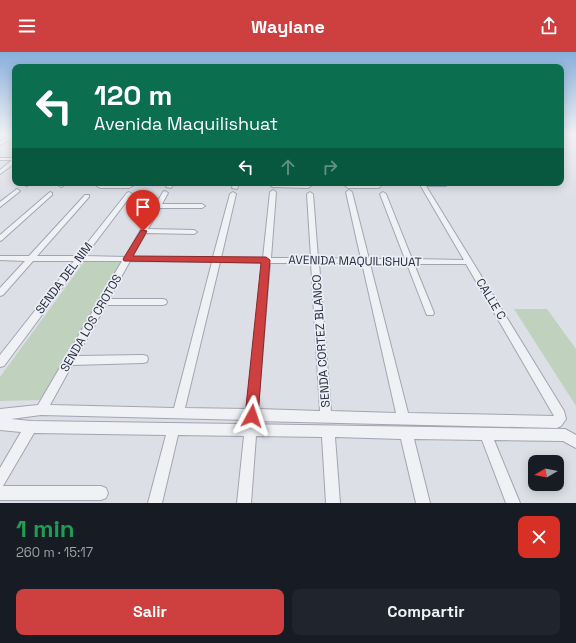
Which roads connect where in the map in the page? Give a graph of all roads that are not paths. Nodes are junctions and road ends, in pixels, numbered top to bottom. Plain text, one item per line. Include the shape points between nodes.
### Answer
1 (0, 158) edge
2 (12, 159) edge
3 (12, 160) edge
4 (12, 161) edge
5 (0, 166) edge
6 (0, 172) edge
7 (121, 186) edge
8 (358, 186) edge
9 (425, 186) edge
10 (132, 187) edge
11 (273, 187) edge
12 (347, 187) edge
13 (168, 188) edge
14 (234, 188) edge
15 (309, 188) edge
16 (17, 191) dead end
17 (50, 194) dead end
18 (383, 194) dead end
19 (87, 196) dead end
20 (0, 205) edge
21 (157, 206) junction
22 (202, 206) dead end
23 (143, 231) junction
24 (194, 232) dead end
25 (0, 239) edge
26 (0, 258) edge
27 (31, 258) junction
28 (79, 259) junction
29 (127, 259) junction
30 (216, 260) junction
31 (266, 260) junction
32 (314, 260) junction
33 (365, 261) junction
34 (410, 261) junction
35 (469, 262) junction
36 (0, 293) edge
37 (103, 302) junction
38 (163, 302) dead end
39 (430, 314) dead end
40 (143, 359) dead end
41 (69, 361) junction
42 (0, 363) edge
43 (41, 410) junction
44 (178, 413) junction
45 (0, 415) edge
46 (252, 416) junction
47 (326, 417) junction
48 (403, 418) junction
49 (0, 424) edge
50 (31, 427) junction
51 (174, 429) junction
52 (250, 430) junction
53 (328, 431) junction
54 (406, 432) junction
55 (486, 434) junction
56 (575, 442) edge
57 (0, 481) edge
58 (0, 493) edge
59 (101, 493) dead end
60 (155, 503) edge
61 (244, 503) edge
62 (333, 503) edge
63 (423, 503) edge
64 (513, 503) edge

1 - 2 street
3 - 5 street
4 - 6 street
7 - 10 street
8 - 12 street
9 - 35 street, CALLE C
10 - 28 street, SENDA DEL NIM
11 - 15 street
11 - 31 street
12 - 33 street
13 - 21 street, SENDA LOS CROTOS
14 - 30 street
15 - 32 street, SENDA CORTEZ BLANCO
16 - 20 street
17 - 25 street
18 - 34 street
19 - 27 street
21 - 22 street
21 - 23 street, SENDA LOS CROTOS
23 - 24 street
23 - 29 street, SENDA LOS CROTOS
26 - 27 street, AVENIDA MAQUILISHUAT
27 - 28 street, AVENIDA MAQUILISHUAT
27 - 36 street
28 - 29 street, AVENIDA MAQUILISHUAT
28 - 42 street, SENDA DEL NIM
29 - 30 street, AVENIDA MAQUILISHUAT
29 - 37 street, SENDA LOS CROTOS
30 - 31 street, AVENIDA MAQUILISHUAT
30 - 44 street
31 - 32 street, AVENIDA MAQUILISHUAT
31 - 46 street
32 - 33 street, AVENIDA MAQUILISHUAT
32 - 47 street, SENDA CORTEZ BLANCO
33 - 34 street, AVENIDA MAQUILISHUAT
33 - 48 street
34 - 35 street, AVENIDA MAQUILISHUAT
34 - 39 street
35 - 48 street, CALLE C via 560,415 560,420 557,422
37 - 38 street
37 - 41 street, SENDA LOS CROTOS
40 - 41 street
41 - 43 street, SENDA LOS CROTOS
43 - 44 street
43 - 45 street
44 - 46 street
46 - 47 street
47 - 48 street
49 - 50 street
50 - 51 street
50 - 57 street
51 - 52 street
51 - 60 street
52 - 53 street
52 - 61 street
53 - 54 street
53 - 62 street
54 - 55 street
54 - 63 street
55 - 56 street via 565,435
55 - 64 street
58 - 59 street

